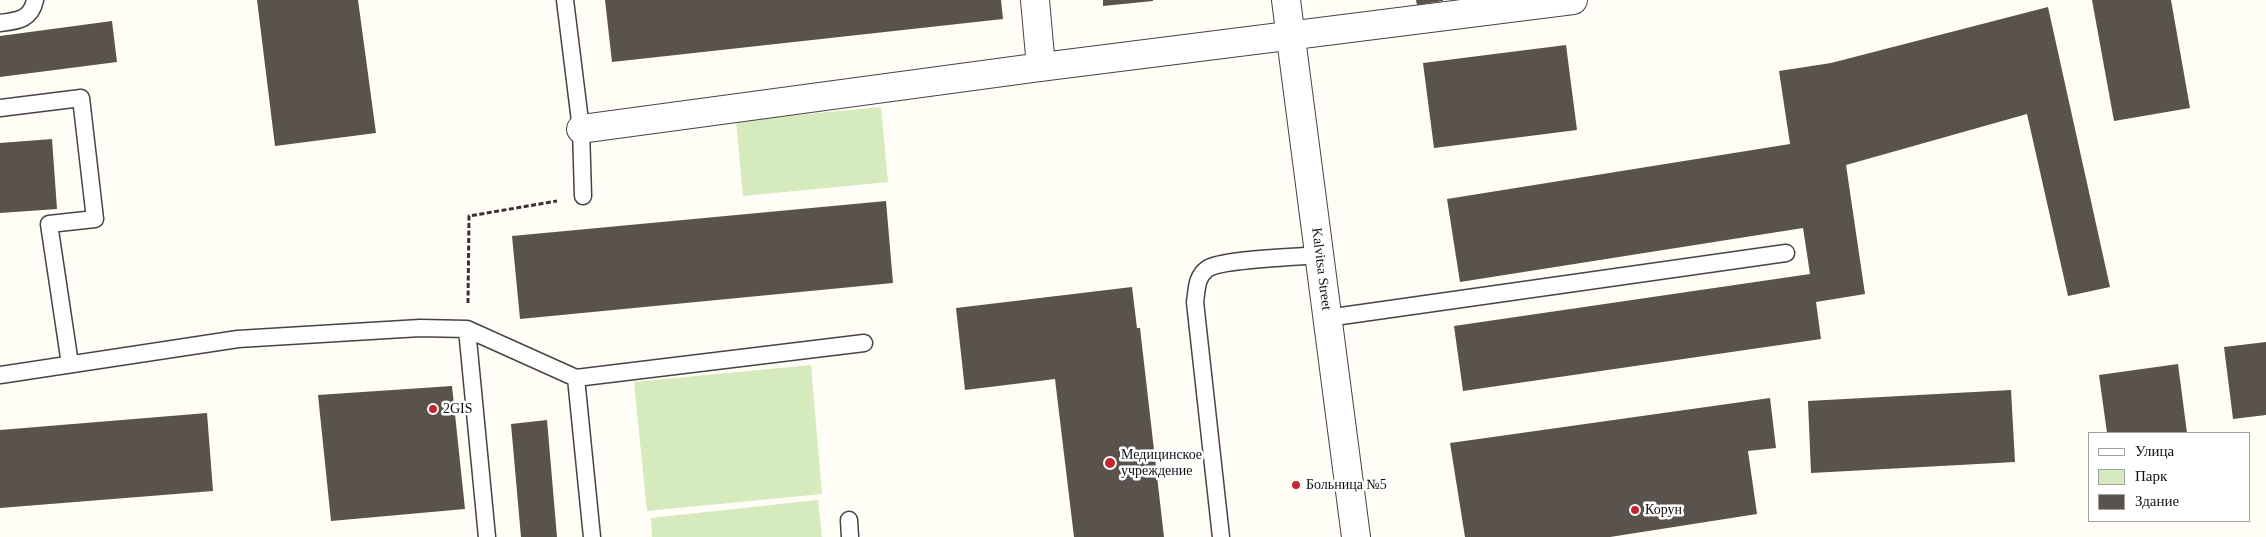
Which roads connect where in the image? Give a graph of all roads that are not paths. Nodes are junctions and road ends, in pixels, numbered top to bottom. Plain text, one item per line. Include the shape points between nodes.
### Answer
1 (35, 0) edge
2 (566, 0) edge
3 (1035, 0) edge
4 (1286, 0) edge
5 (1573, 0) edge
6 (0, 23) edge
7 (1291, 36) junction
8 (1041, 67) junction
9 (0, 108) edge
10 (581, 129) junction
11 (583, 196) road end
12 (1786, 253) dead end
13 (1319, 255) junction
14 (1327, 318) junction
15 (467, 329) junction
16 (864, 343) dead end
17 (70, 364) junction
18 (0, 375) edge
19 (576, 378) junction
20 (849, 520) dead end
21 (487, 537) edge
22 (592, 537) edge
23 (850, 537) edge
24 (1221, 537) edge
25 (1356, 537) edge

1 - 6 lane via 21,20
2 - 10 lane
3 - 8 street
4 - 7 street, Kalvitsa Street
5 - 7 street
7 - 8 street
7 - 13 street, Kalvitsa Street
8 - 10 street
9 - 17 lane via 81,98 95,219 49,224
10 - 11 lane
12 - 14 lane
13 - 14 street, Kalvitsa Street
13 - 24 lane via 1226,263 1207,269 1198,281 1195,302
14 - 25 street, Kalvitsa Street
15 - 17 lane via 420,328 238,339
15 - 19 lane
15 - 21 lane
16 - 19 lane
17 - 18 lane
19 - 22 lane
20 - 23 lane

